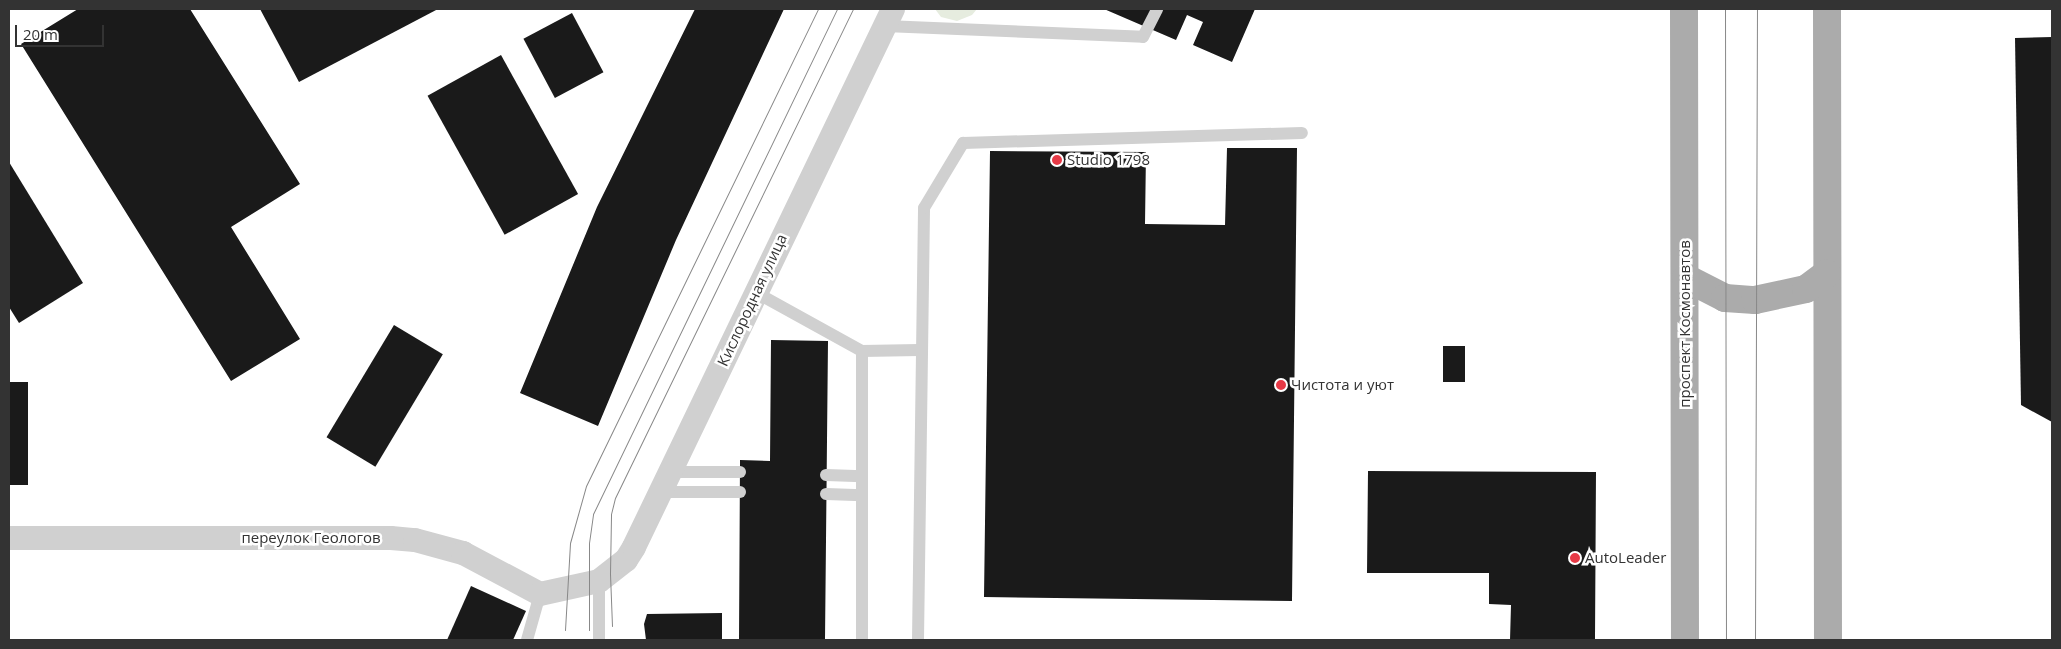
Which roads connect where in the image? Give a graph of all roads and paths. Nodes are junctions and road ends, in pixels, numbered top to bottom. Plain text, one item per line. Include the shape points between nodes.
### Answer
1 (1157, 9) edge
2 (1684, 9) edge
3 (1827, 9) edge
4 (889, 17) edge
5 (1302, 133) dead end
6 (1827, 273) junction
7 (1686, 278) junction
8 (754, 292) junction
9 (919, 350) junction
10 (862, 351) junction
11 (740, 472) dead end
12 (826, 475) dead end
13 (862, 476) junction
14 (666, 482) junction
15 (740, 492) dead end
16 (826, 494) dead end
17 (862, 495) junction
18 (9, 538) edge
19 (599, 581) junction
20 (540, 594) junction
21 (527, 640) edge
22 (599, 640) edge
23 (862, 640) edge
24 (918, 640) edge
25 (1684, 640) edge
26 (1828, 640) edge

1 - 4 lane via 1143,38
2 - 7 main road, проспект Космонавтов
3 - 6 main road
4 - 8 street, Кислородная улица
5 - 9 lane via 964,143 924,208
6 - 7 main road via 1806,289 1755,300 1725,298
6 - 26 main road
7 - 25 main road, проспект Космонавтов
8 - 10 lane
8 - 14 street, Кислородная улица
9 - 10 lane
9 - 24 lane
10 - 13 lane
11 - 14 lane
12 - 13 lane
13 - 17 lane
14 - 15 lane
14 - 19 street, Кислородная улица via 626,560
16 - 17 lane
17 - 23 lane
18 - 20 street, переулок Геологов via 415,540 463,553
19 - 20 street
19 - 22 lane
20 - 21 lane

